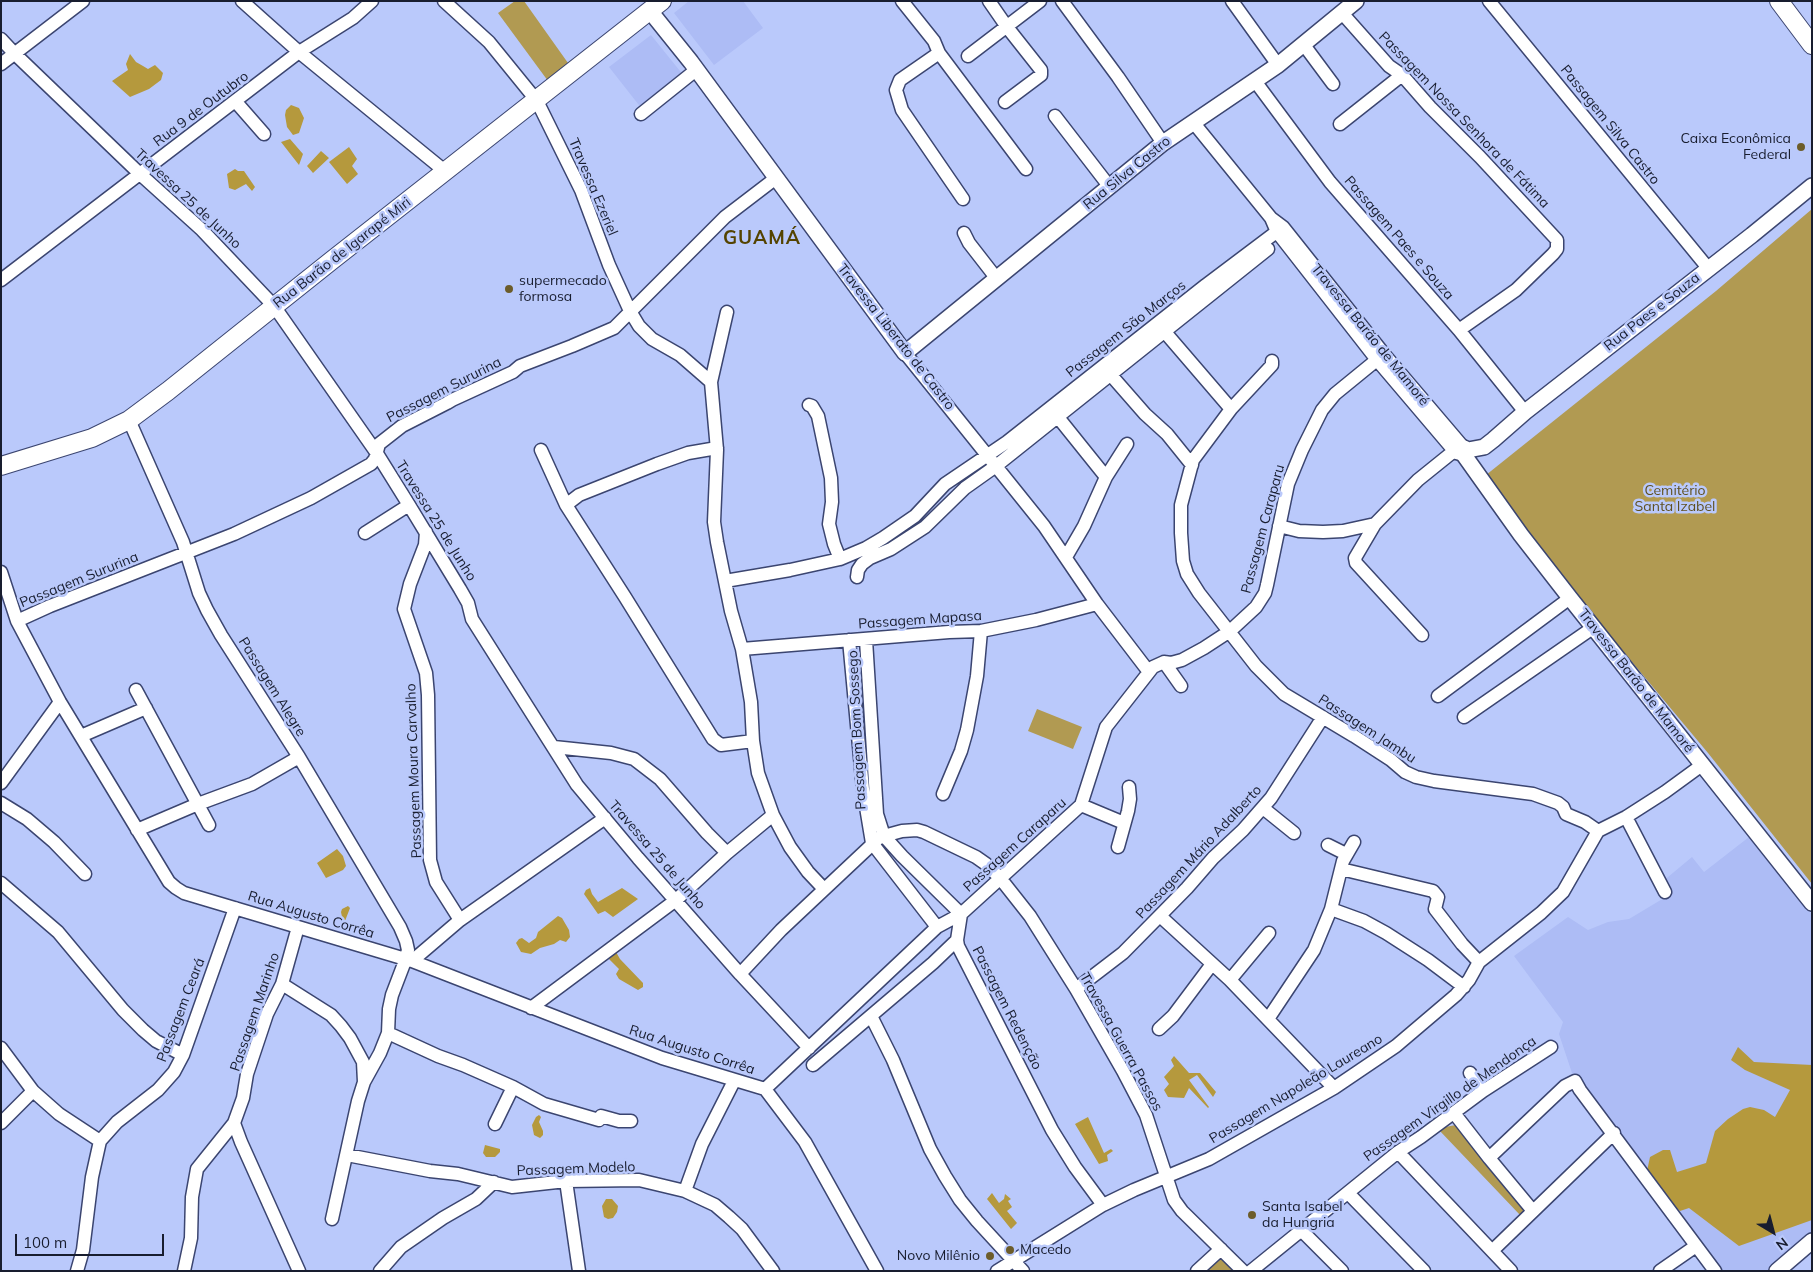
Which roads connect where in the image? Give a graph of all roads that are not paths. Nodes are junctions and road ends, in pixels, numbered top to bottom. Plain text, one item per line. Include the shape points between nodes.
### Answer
1 (83, 1) edge
2 (242, 1) edge
3 (372, 1) edge
4 (444, 1) edge
5 (902, 1) edge
6 (990, 1) edge
7 (1040, 1) edge
8 (1062, 1) edge
9 (1232, 1) edge
10 (1356, 1) edge
11 (1489, 1) edge
12 (1779, 1) edge
13 (652, 4) edge
14 (1342, 13) junction
15 (1007, 27) junction
16 (1, 40) edge
17 (1304, 45) junction
18 (1812, 45) edge
19 (299, 52) junction
20 (939, 52) junction
21 (15, 54) junction
22 (968, 56) dead end
23 (1, 64) edge
24 (1278, 65) junction
25 (696, 70) junction
26 (1402, 75) junction
27 (1255, 81) junction
28 (1333, 84) dead end
29 (536, 101) junction
30 (236, 102) junction
31 (1004, 102) dead end
32 (641, 114) dead end
33 (1055, 116) dead end
34 (1193, 122) junction
35 (1340, 124) dead end
36 (264, 134) dead end
37 (1163, 143) junction
38 (1026, 169) dead end
39 (446, 172) junction
40 (140, 174) junction
41 (776, 178) junction
42 (1110, 186) junction
43 (1812, 186) edge
44 (963, 199) dead end
45 (964, 233) dead end
46 (1282, 233) junction
47 (1708, 268) junction
48 (997, 279) junction
49 (1, 280) edge
50 (274, 306) junction
51 (630, 311) junction
52 (727, 312) dead end
53 (1459, 330) junction
54 (1164, 331) junction
55 (905, 353) junction
56 (1380, 357) junction
57 (1272, 361) dead end
58 (1110, 374) junction
59 (710, 382) junction
60 (809, 405) dead end
61 (1231, 409) junction
62 (1524, 412) junction
63 (1057, 416) junction
64 (130, 420) junction
65 (1493, 440) junction
66 (1127, 444) dead end
67 (717, 448) junction
68 (541, 450) dead end
69 (1461, 451) junction
70 (376, 452) junction
71 (992, 460) junction
72 (1192, 465) junction
73 (1, 466) edge
74 (1106, 477) junction
75 (1481, 478) junction
76 (409, 505) junction
77 (566, 505) junction
78 (1375, 524) junction
79 (1279, 526) junction
80 (426, 532) junction
81 (365, 533) dead end
82 (187, 553) junction
83 (1066, 557) junction
84 (840, 559) junction
85 (1, 572) edge
86 (857, 577) dead end
87 (725, 581) junction
88 (1570, 598) junction
89 (1098, 604) junction
90 (17, 621) junction
91 (1594, 627) junction
92 (981, 631) junction
93 (1230, 631) junction
94 (1422, 635) dead end
95 (858, 640) junction
96 (742, 649) junction
97 (1164, 662) junction
98 (1149, 672) junction
99 (1181, 686) dead end
100 (136, 690) dead end
101 (1438, 696) dead end
102 (60, 702) junction
103 (146, 708) junction
104 (1323, 717) junction
105 (1464, 717) dead end
106 (81, 736) junction
107 (753, 741) junction
108 (554, 747) junction
109 (298, 757) junction
110 (1702, 765) junction
111 (1, 783) edge
112 (1129, 787) dead end
113 (943, 794) dead end
114 (1, 803) edge
115 (198, 804) junction
116 (1081, 804) junction
117 (1263, 808) junction
118 (772, 815) junction
119 (1626, 817) junction
120 (605, 818) junction
121 (1124, 824) junction
122 (209, 825) dead end
123 (137, 830) junction
124 (1598, 831) junction
125 (1294, 833) dead end
126 (878, 839) junction
127 (1354, 842) dead end
128 (1328, 844) dead end
129 (1118, 847) dead end
130 (727, 852) junction
131 (1346, 854) junction
132 (1340, 869) junction
133 (85, 874) dead end
134 (1000, 878) junction
135 (1, 883) edge
136 (824, 889) junction
137 (1665, 892) dead end
138 (676, 900) junction
139 (1332, 903) junction
140 (1812, 903) edge
141 (235, 908) junction
142 (961, 914) junction
143 (1160, 916) junction
144 (460, 920) junction
145 (298, 927) junction
146 (937, 927) junction
147 (1269, 933) dead end
148 (956, 940) junction
149 (408, 961) junction
150 (1480, 962) junction
151 (1212, 964) junction
152 (740, 974) junction
153 (1230, 980) junction
154 (282, 984) junction
155 (1464, 987) junction
156 (1076, 988) junction
157 (531, 1008) junction
158 (872, 1016) junction
159 (1268, 1019) junction
160 (1159, 1029) dead end
161 (388, 1033) junction
162 (1551, 1047) dead end
163 (1, 1048) edge
164 (809, 1048) junction
165 (183, 1055) junction
166 (813, 1065) dead end
167 (1470, 1073) dead end
168 (734, 1081) junction
169 (364, 1082) junction
170 (513, 1087) junction
171 (1334, 1088) junction
172 (765, 1090) junction
173 (33, 1091) junction
174 (1483, 1091) junction
175 (1454, 1113) junction
176 (631, 1121) dead end
177 (1, 1123) edge
178 (234, 1123) junction
179 (495, 1124) dead end
180 (1614, 1133) junction
181 (100, 1141) junction
182 (1398, 1152) junction
183 (347, 1154) junction
184 (1489, 1158) junction
185 (1166, 1177) junction
186 (566, 1181) junction
187 (494, 1182) junction
188 (685, 1192) junction
189 (1348, 1193) junction
190 (1103, 1206) junction
191 (1533, 1211) junction
192 (332, 1219) dead end
193 (1301, 1230) junction
194 (1812, 1241) edge
195 (1696, 1246) junction
196 (1221, 1249) junction
197 (1492, 1250) junction
198 (1014, 1259) junction
199 (1196, 1270) edge
200 (77, 1271) edge
201 (184, 1271) edge
202 (299, 1271) edge
203 (380, 1271) edge
204 (579, 1271) edge
205 (773, 1271) edge
206 (877, 1271) edge
207 (997, 1271) edge
208 (1024, 1271) edge
209 (1243, 1271) edge
210 (1251, 1271) edge
211 (1342, 1271) edge
212 (1424, 1271) edge
213 (1511, 1271) edge
214 (1660, 1271) edge
215 (1716, 1271) edge
216 (1778, 1271) edge

1 - 21 street
2 - 19 street
3 - 19 street, Rua 9 de Outubro via 353,18
4 - 29 street, Travessa Ezeriel via 489,42
5 - 20 street
6 - 15 street
7 - 15 street
8 - 37 street
9 - 24 street
10 - 14 street, Rua Silva Castro
11 - 47 street, Passagem Silva Castro
12 - 18 main road
13 - 25 street, Travessa Liberato de Castro
13 - 29 main road, Rua Barão de Igarapé Miri
14 - 17 street, Rua Silva Castro
14 - 26 street, Passagem Nossa Senhora de Fátima via 1389,66
15 - 22 street
15 - 31 street via 1041,72
16 - 21 street, Travessa 25 de Junho
17 - 24 street, Rua Silva Castro
17 - 28 street
19 - 30 street, Rua 9 de Outubro
19 - 39 street
20 - 38 street
20 - 44 street via 900,80 896,90 902,110
21 - 23 street
21 - 40 street, Travessa 25 de Junho
24 - 27 street, Rua Silva Castro
25 - 32 street
25 - 41 street, Travessa Liberato de Castro
26 - 35 street
26 - 53 street, Passagem Nossa Senhora de Fátima via 1557,240 1556,249 1516,290
27 - 34 street, Rua Silva Castro
27 - 53 street, Passagem Paes e Souza via 1330,182
29 - 39 main road, Rua Barão de Igarapé Miri
29 - 51 street, Travessa Ezeriel via 581,190
30 - 36 street
30 - 40 street, Rua 9 de Outubro
33 - 42 street
34 - 37 street, Rua Silva Castro
34 - 46 street, Travessa Barão de Mamoré
37 - 42 street, Rua Silva Castro
39 - 50 main road, Rua Barão de Igarapé Miri
40 - 49 street, Rua 9 de Outubro
40 - 50 street, Travessa 25 de Junho via 202,230
41 - 51 street, Passagem Sururina via 725,217
41 - 55 street, Travessa Liberato de Castro
42 - 48 street, Rua Silva Castro
43 - 47 street, Rua Paes e Souza
45 - 48 street
46 - 54 street, Passagem São Marços
46 - 56 street, Travessa Barão de Mamoré
46 - 71 street, Passagem São Marços via 1206,285 1007,442
47 - 62 street, Rua Paes e Souza
48 - 55 street, Rua Silva Castro
50 - 64 main road, Rua Barão de Igarapé Miri
50 - 70 street, Travessa 25 de Junho
51 - 59 street, Travessa Ezeriel via 652,339 680,355
51 - 70 street, Passagem Sururina via 614,328 520,366 402,426 379,444
52 - 59 street
53 - 62 street, Passagem Paes e Souza
54 - 58 street, Passagem São Marços
54 - 61 street
55 - 71 street, Travessa Liberato de Castro
56 - 69 street, Travessa Barão de Mamoré
56 - 79 street, Passagem Caraparu via 1335,394 1322,410 1288,484
57 - 61 street, Passagem Jambu via 1272,365
58 - 63 street, Passagem São Marços
58 - 72 street
59 - 67 street
60 - 84 street via 818,416 831,478 829,524
61 - 72 street, Passagem Jambu
62 - 65 street, Rua Paes e Souza
63 - 71 street, Passagem São Marços
63 - 74 street
64 - 73 main road, Rua Barão de Igarapé Miri via 92,438
64 - 82 street, Passagem Alegre
65 - 69 street, Rua Paes e Souza via 1484,448
65 - 75 street, Rua Paes e Souza via 1483,457
66 - 74 street
67 - 77 street via 688,453 657,464 579,495
67 - 87 street via 714,522
68 - 77 street
69 - 75 street, Travessa Barão de Mamoré
69 - 78 street via 1418,480
70 - 76 street, Travessa 25 de Junho
70 - 82 street, Passagem Sururina via 371,464 311,498
71 - 83 street, Travessa Liberato de Castro
71 - 84 street via 945,484 915,516 883,538
71 - 86 street via 924,527 862,564
72 - 93 street, Passagem Jambu via 1181,505 1183,561 1192,583
74 - 83 street
75 - 88 street, Travessa Barão de Mamoré
76 - 80 street, Travessa 25 de Junho
76 - 81 street
77 - 107 street via 713,739 721,745
78 - 79 street via 1323,532
78 - 94 street via 1356,563
79 - 93 street, Passagem Caraparu via 1265,593 1256,607
80 - 108 street, Travessa 25 de Junho via 468,602 472,618
80 - 144 street, Passagem Moura Carvalho via 425,545 404,609 426,673 430,860 436,882
82 - 90 street, Passagem Sururina
82 - 109 street, Passagem Alegre via 207,610
83 - 89 street, Travessa Liberato de Castro
84 - 87 street
85 - 90 street, Rua Augusto Corrêa
87 - 96 street
88 - 91 street, Travessa Barão de Mamoré
88 - 101 street
89 - 92 street, Passagem Mapasa
89 - 98 street, Travessa Liberato de Castro
90 - 102 street, Rua Augusto Corrêa
91 - 105 street
91 - 110 street, Travessa Barão de Mamoré
92 - 95 street, Passagem Mapasa
92 - 113 street via 977,676 966,730
93 - 97 street, Passagem Caraparu via 1182,660
93 - 104 street, Passagem Jambu via 1269,680 1299,704
95 - 96 street, Passagem Mapasa
95 - 126 street, Passagem Bom Sossego
95 - 126 street, Passagem Bom Sossego via 863,789
96 - 107 street via 752,702
97 - 98 street, Passagem Caraparu
97 - 99 street
98 - 116 street, Passagem Caraparu via 1106,727
100 - 103 street
102 - 106 street, Rua Augusto Corrêa
102 - 111 street
103 - 106 street
103 - 115 street
104 - 117 street, Passagem Mário Adalberto
104 - 124 street, Passagem Jambu via 1416,777 1533,794 1558,803 1566,814
106 - 123 street, Rua Augusto Corrêa
107 - 118 street via 758,773
108 - 120 street, Travessa 25 de Junho via 577,785
108 - 130 street via 611,753 634,759 660,779
109 - 115 street via 252,784
109 - 149 street, Passagem Alegre via 405,936
110 - 119 street
110 - 140 street, Travessa Barão de Mamoré
112 - 121 street via 1130,799
114 - 133 street via 48,836
115 - 122 street
115 - 123 street
116 - 121 street
116 - 134 street, Passagem Caraparu
117 - 125 street
117 - 143 street, Passagem Mário Adalberto
118 - 130 street
118 - 136 street via 790,847
119 - 124 street
119 - 137 street
120 - 138 street, Travessa 25 de Junho
120 - 144 street
121 - 129 street
123 - 141 street, Rua Augusto Corrêa via 176,888 184,894
124 - 150 street, Passagem Napoleão Laureano via 1563,892
126 - 134 street via 910,830 924,832 976,857
126 - 136 street
126 - 142 street
126 - 146 street
127 - 131 street
128 - 131 street
130 - 138 street
131 - 132 street
132 - 139 street
132 - 150 street via 1433,891 1438,897 1436,909
134 - 142 street, Passagem Caraparu
134 - 156 street, Travessa Guerra Passos via 1030,916
135 - 165 street via 58,932 143,1030
136 - 152 street
138 - 152 street, Travessa 25 de Junho
138 - 157 street
139 - 155 street via 1386,933
139 - 159 street via 1314,950
141 - 145 street, Rua Augusto Corrêa
141 - 165 street, Passagem Ceará
142 - 146 street, Passagem Caraparu
142 - 148 street, Passagem Redenção
143 - 151 street
143 - 156 street, Passagem Mário Adalberto via 1123,954
144 - 149 street
145 - 149 street, Rua Augusto Corrêa
145 - 154 street, Passagem Marinho
146 - 164 street, Passagem Caraparu
147 - 153 street
148 - 158 street
148 - 190 street, Passagem Redenção via 1052,1130
149 - 157 street, Rua Augusto Corrêa
149 - 161 street via 392,995
150 - 155 street, Passagem Napoleão Laureano
151 - 153 street
151 - 160 street
152 - 164 street, Travessa 25 de Junho
153 - 159 street
154 - 169 street via 331,1015 341,1026 363,1062
154 - 178 street, Passagem Marinho via 267,1014
155 - 171 street, Passagem Napoleão Laureano via 1396,1046
156 - 185 street, Travessa Guerra Passos via 1140,1101
157 - 168 street, Rua Augusto Corrêa via 662,1058
158 - 166 street
158 - 198 street via 945,1176 977,1222
159 - 171 street
161 - 169 street
161 - 170 street
162 - 174 street, Passagem Virgillo de Mendonça
163 - 173 street
164 - 172 street, Passagem Caraparu
165 - 181 street, Passagem Ceará via 169,1080 117,1122
167 - 174 street
168 - 172 street, Rua Augusto Corrêa
168 - 188 street via 709,1130
169 - 183 street
170 - 176 street via 564,1111 599,1120 600,1116
170 - 179 street
171 - 185 street, Passagem Napoleão Laureano via 1209,1159
172 - 206 street, Rua Augusto Corrêa via 805,1142
173 - 177 street
173 - 181 street via 67,1120
174 - 175 street, Passagem Virgillo de Mendonça
175 - 182 street, Passagem Virgillo de Mendonça
175 - 184 street
178 - 201 street, Passagem Marinho via 197,1169 192,1197 191,1238
178 - 202 street
180 - 184 street via 1574,1081
180 - 191 street
180 - 195 street
181 - 200 street, Passagem Ceará
182 - 189 street, Passagem Virgillo de Mendonça
182 - 197 street
183 - 187 street, Passagem Modelo
183 - 192 street
184 - 191 street
185 - 190 street, Passagem Napoleão Laureano
185 - 196 street, Travessa Guerra Passos via 1174,1200 1182,1211
186 - 187 street, Passagem Modelo via 512,1186
186 - 188 street, Passagem Modelo via 639,1180
186 - 204 street
187 - 203 street via 476,1199 401,1247
188 - 205 street, Passagem Modelo via 714,1205 742,1229
189 - 193 street, Passagem Virgillo de Mendonça
189 - 212 street
190 - 198 street, Passagem Napoleão Laureano
191 - 197 street
193 - 210 street, Passagem Virgillo de Mendonça
193 - 211 street
194 - 216 street
195 - 214 street
195 - 215 street
196 - 199 street
196 - 209 street, Travessa Guerra Passos
197 - 213 street
198 - 207 street, Passagem Napoleão Laureano
198 - 208 street

